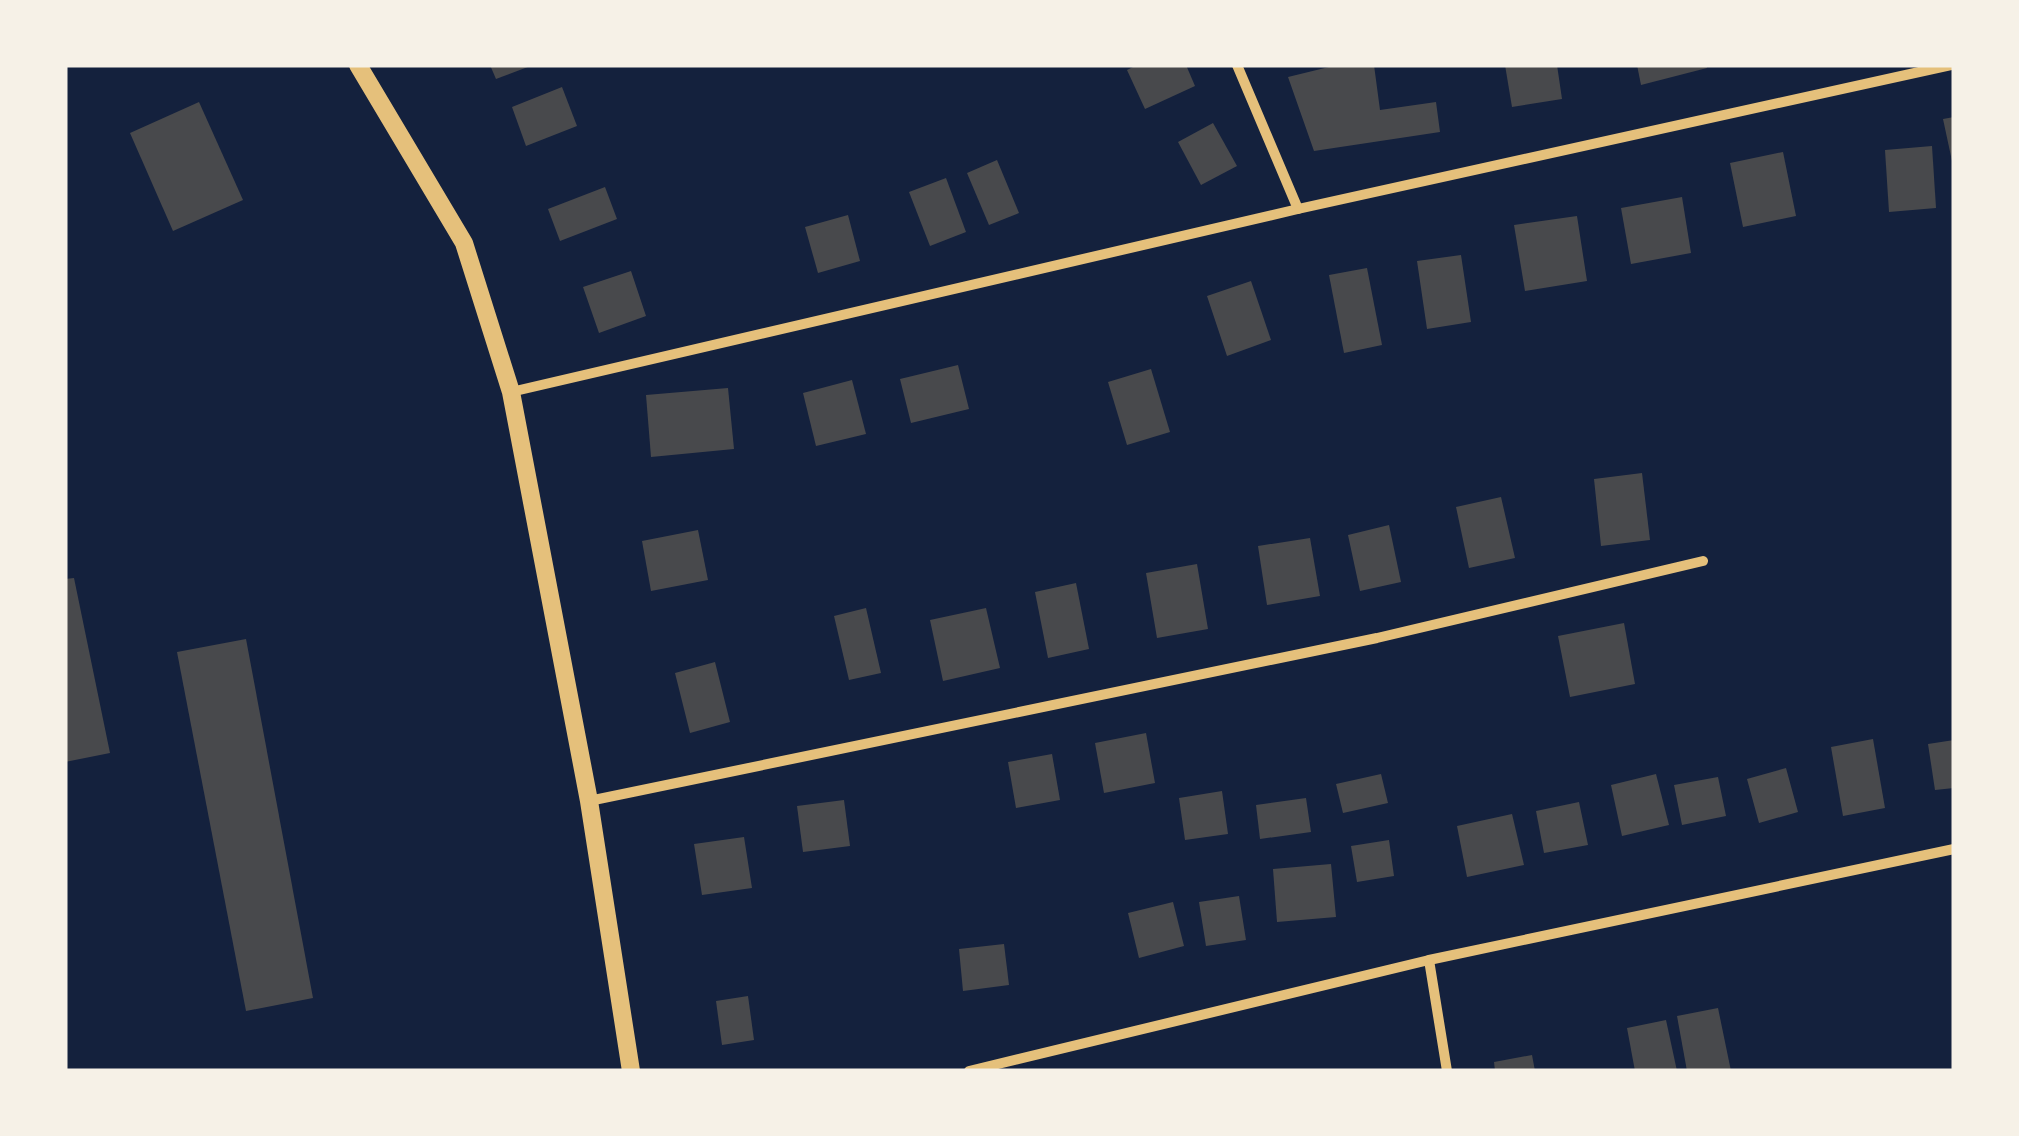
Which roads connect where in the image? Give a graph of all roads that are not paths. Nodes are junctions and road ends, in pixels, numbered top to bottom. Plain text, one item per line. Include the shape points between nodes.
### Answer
1 (358, 65) edge
2 (1237, 65) edge
3 (1951, 65) edge
4 (1298, 208) junction
5 (512, 392) junction
6 (1703, 562) dead end
7 (589, 801) junction
8 (1954, 849) edge
9 (1429, 960) junction
10 (632, 1071) edge
11 (969, 1071) edge
12 (1446, 1071) edge

1 - 5 street via 464,243
2 - 4 street
3 - 4 street
4 - 5 street
5 - 7 street
6 - 7 street via 1377,638
7 - 10 street
8 - 9 street
9 - 11 street
9 - 12 street

